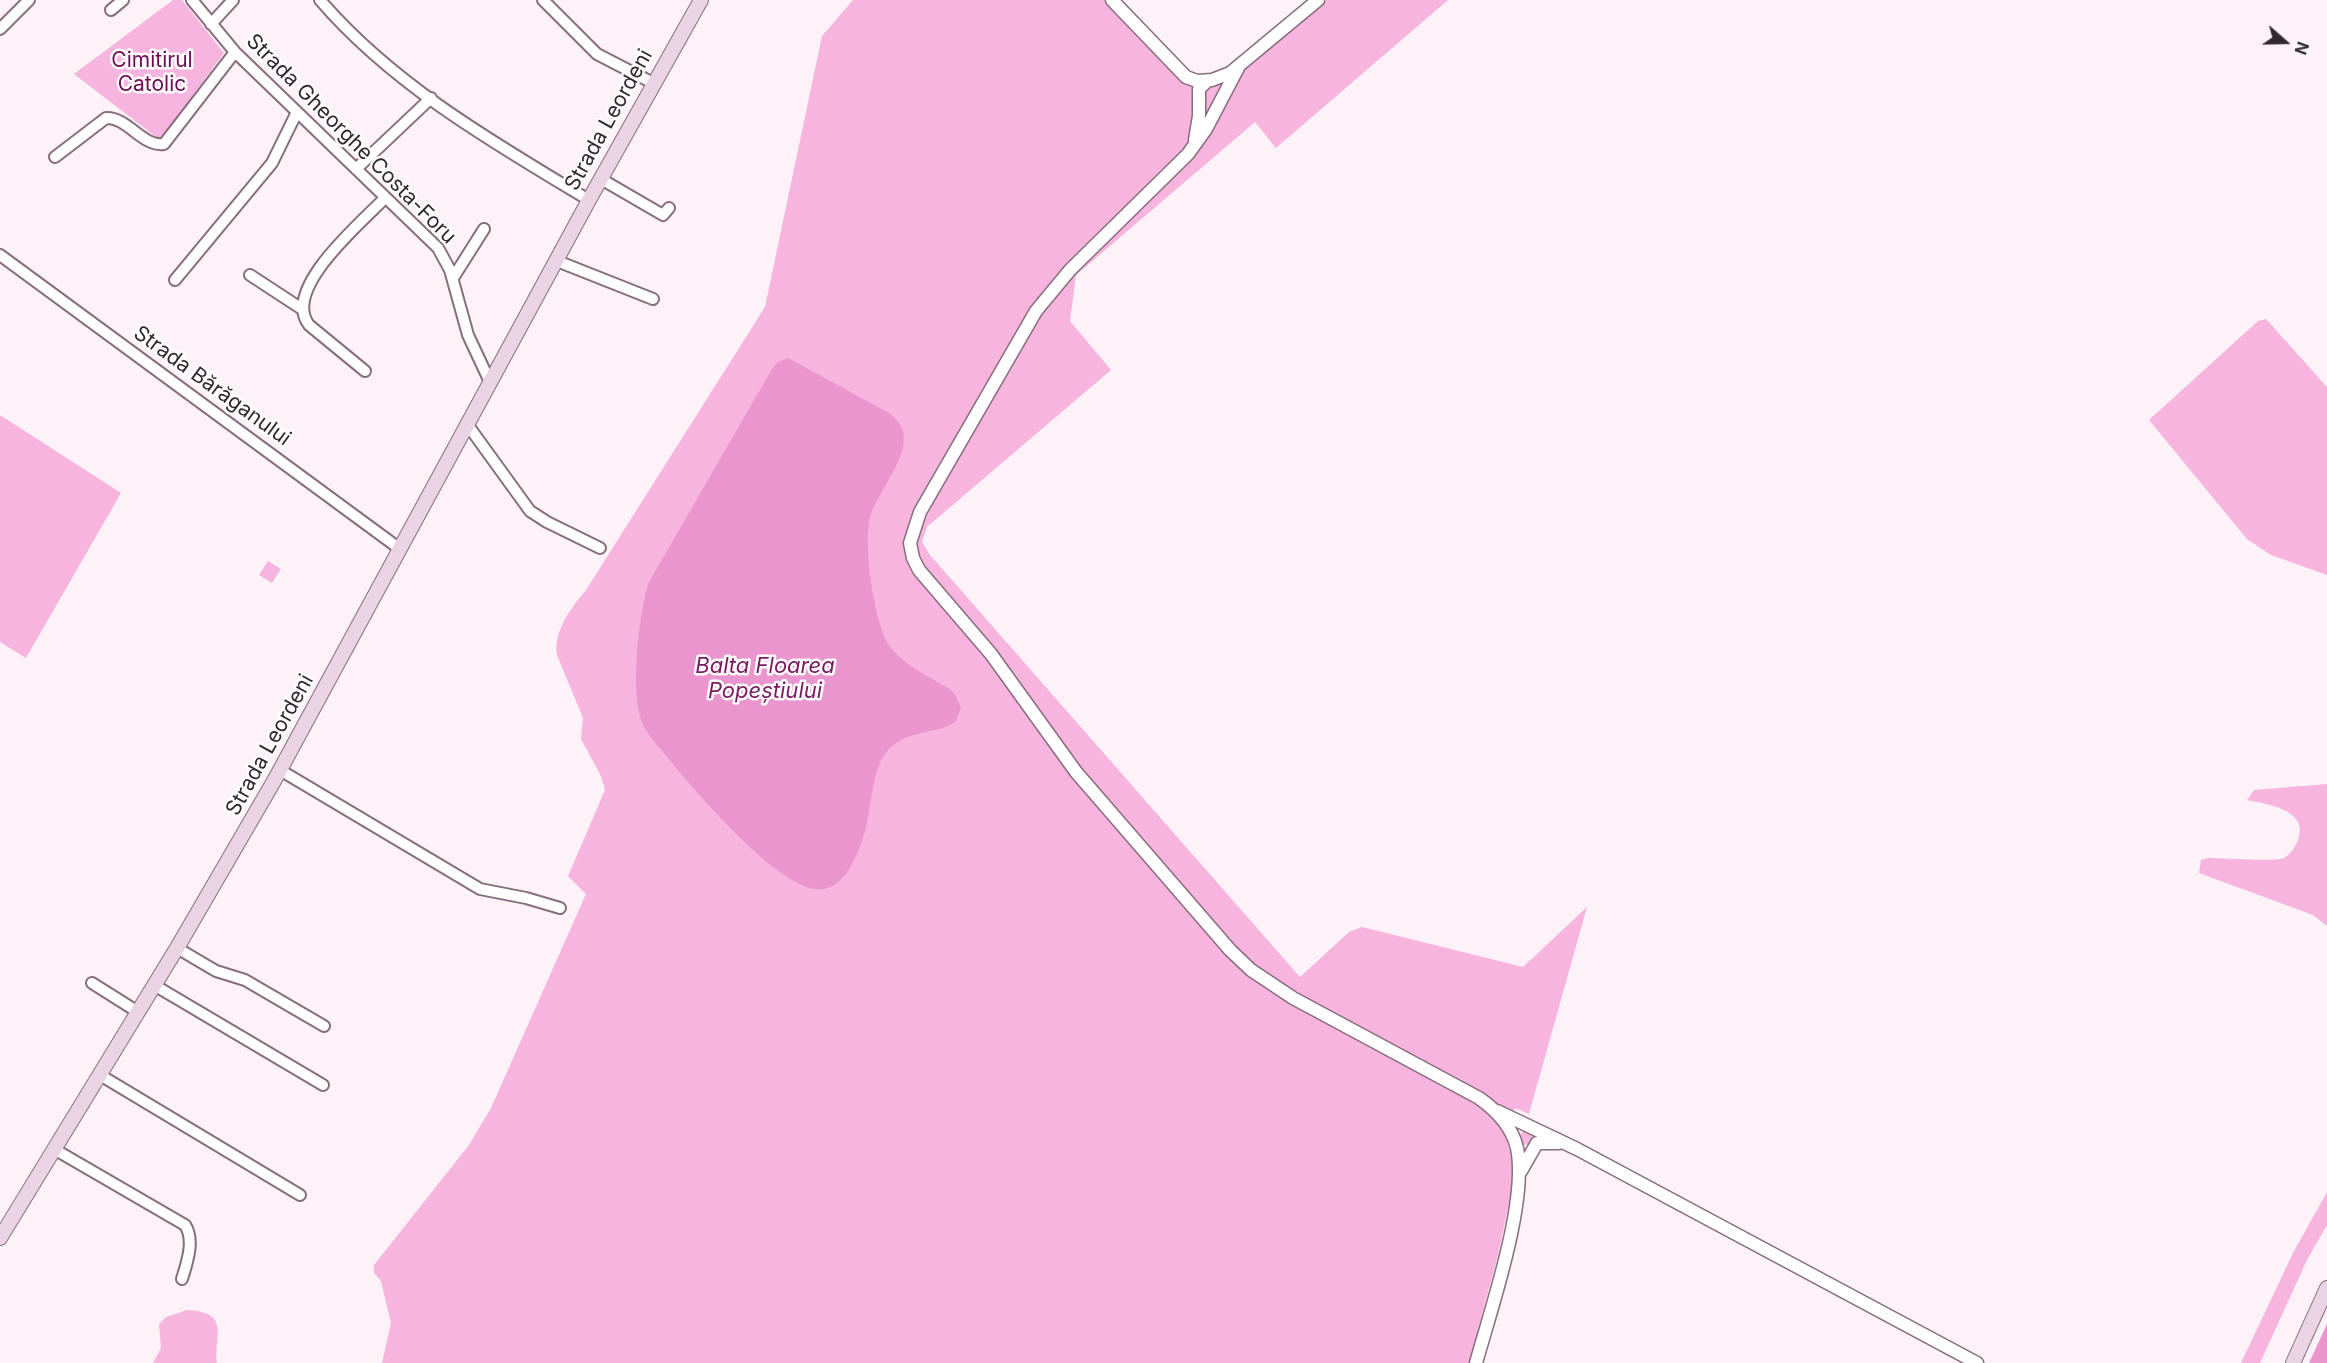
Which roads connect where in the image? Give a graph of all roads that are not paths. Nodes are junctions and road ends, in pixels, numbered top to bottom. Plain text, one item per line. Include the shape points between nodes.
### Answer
1 (29, 0) edge
2 (123, 0) edge
3 (192, 0) edge
4 (233, 0) edge
5 (320, 0) edge
6 (543, 0) edge
7 (701, 0) edge
8 (1113, 0) edge
9 (1318, 0) edge
10 (111, 10) dead end
11 (211, 24) junction
12 (0, 29) edge
13 (235, 52) junction
14 (1239, 66) junction
15 (1182, 74) junction
16 (1209, 80) junction
17 (653, 83) junction
18 (1198, 95) junction
19 (1222, 96) junction
20 (431, 98) junction
21 (297, 112) junction
22 (1193, 147) junction
23 (55, 157) dead end
24 (356, 169) junction
25 (601, 179) junction
26 (385, 198) junction
27 (589, 200) junction
28 (669, 208) dead end
29 (484, 229) dead end
30 (0, 255) edge
31 (556, 261) junction
32 (250, 275) dead end
33 (453, 278) junction
34 (175, 280) dead end
35 (653, 299) dead end
36 (303, 309) junction
37 (365, 371) dead end
38 (490, 382) junction
39 (467, 424) junction
40 (600, 548) dead end
41 (400, 549) junction
42 (280, 770) junction
43 (560, 908) dead end
44 (177, 948) junction
45 (92, 983) dead end
46 (154, 985) junction
47 (138, 1012) junction
48 (324, 1026) dead end
49 (100, 1075) junction
50 (323, 1085) dead end
51 (1494, 1109) junction
52 (1531, 1127) junction
53 (1515, 1142) junction
54 (1568, 1145) junction
55 (1534, 1146) junction
56 (54, 1149) junction
57 (1518, 1177) junction
58 (300, 1195) dead end
59 (0, 1238) edge
60 (182, 1279) dead end
61 (2327, 1288) edge
62 (1476, 1363) edge
63 (1977, 1363) edge
64 (2293, 1363) edge

1 - 12 street
2 - 10 street
3 - 11 street, Strada Gheorghe Costa-Foru
4 - 11 street
5 - 20 street via 357,41
6 - 17 street via 597,54
7 - 17 main road, Strada Leordeni
8 - 15 street
9 - 14 street
11 - 13 street, Strada Gheorghe Costa-Foru
13 - 21 street, Strada Gheorghe Costa-Foru
13 - 23 street via 164,144 153,143 117,120 106,118
14 - 16 street
14 - 19 street
15 - 16 street via 1193,80
15 - 18 street
16 - 18 street via 1200,86
16 - 19 street via 1221,87
17 - 25 main road, Strada Leordeni
18 - 19 street via 1208,104
18 - 22 street via 1199,116
19 - 22 street
20 - 24 street
20 - 27 street via 504,149
21 - 24 street, Strada Gheorghe Costa-Foru
21 - 34 street via 272,163
22 - 51 street via 1070,270 1036,311 920,512 911,536 912,558 992,654 1076,772 1242,962 1293,998 1468,1091
24 - 26 street, Strada Gheorghe Costa-Foru
25 - 27 main road, Strada Leordeni
25 - 28 street via 663,215
26 - 33 street, Strada Gheorghe Costa-Foru via 438,248
26 - 36 street via 318,268
27 - 31 main road, Strada Leordeni
29 - 33 street
30 - 41 street, Strada Bărăganului
31 - 35 street
31 - 38 main road, Strada Leordeni
32 - 36 street
33 - 38 street, Strada Gheorghe Costa-Foru via 468,335
36 - 37 street via 309,325
38 - 39 main road, Strada Leordeni
39 - 40 street via 530,511
39 - 41 main road, Strada Leordeni
41 - 42 main road, Strada Leordeni
42 - 43 street via 480,889
42 - 44 main road, Strada Leordeni
44 - 46 main road, Strada Leordeni
44 - 48 street via 216,971 245,980
45 - 47 street
46 - 47 main road, Strada Leordeni
46 - 50 street
47 - 49 main road, Strada Leordeni
49 - 56 main road, Strada Leordeni
49 - 58 street
51 - 52 street
51 - 53 street
52 - 53 street via 1519,1128
52 - 54 street
52 - 55 street via 1538,1136
53 - 55 street via 1523,1149
53 - 57 street
54 - 55 street
54 - 63 street
55 - 57 street
56 - 59 main road, Strada Leordeni
56 - 60 street via 185,1225 189,1248
57 - 62 street via 1506,1253
61 - 64 main road

